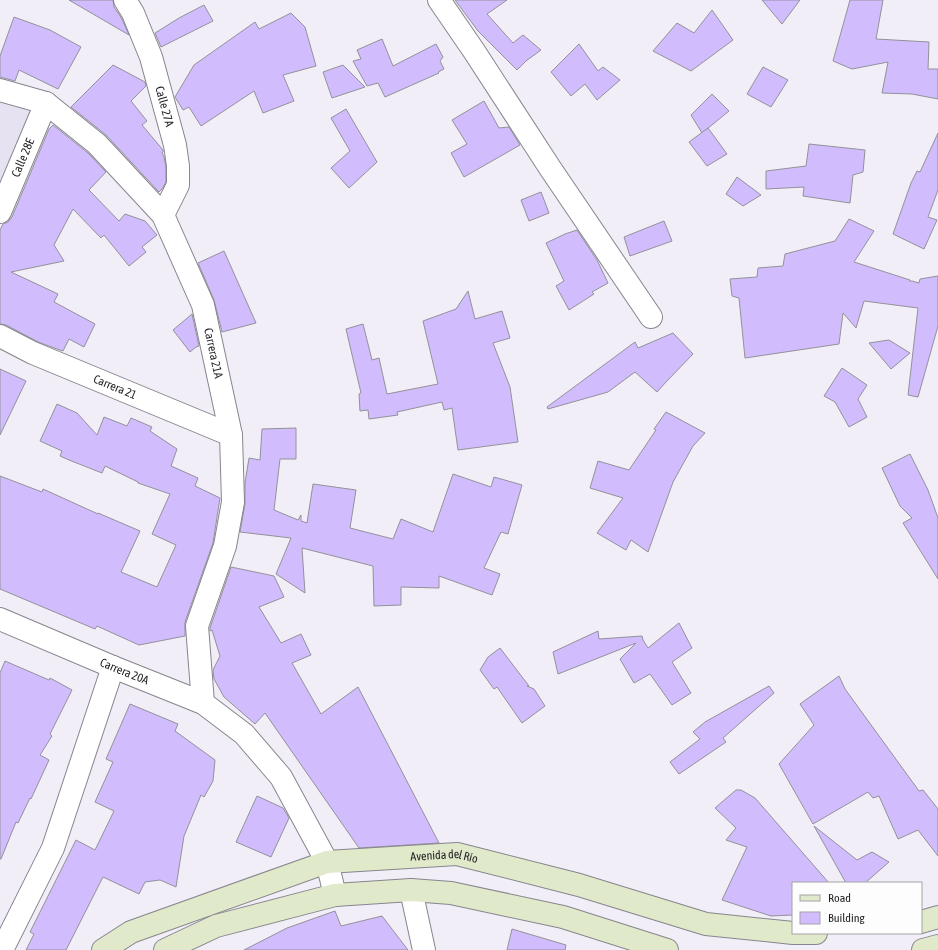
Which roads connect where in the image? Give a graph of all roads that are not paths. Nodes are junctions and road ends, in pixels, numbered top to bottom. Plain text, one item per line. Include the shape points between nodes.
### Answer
1 (125, 0) edge
2 (439, 0) edge
3 (0, 90) edge
4 (46, 103) junction
5 (0, 212) edge
6 (163, 215) junction
7 (651, 317) dead end
8 (0, 336) edge
9 (230, 436) junction
10 (0, 619) edge
11 (113, 667) junction
12 (203, 703) junction
13 (328, 862) junction
14 (411, 890) junction
15 (335, 895) junction
16 (938, 917) edge
17 (922, 922) edge
18 (792, 933) edge
19 (938, 946) edge
20 (2, 950) edge
21 (104, 950) edge
22 (165, 950) edge
23 (424, 950) edge
24 (667, 950) edge
25 (923, 950) edge

1 - 6 street, Calle 27A via 151,57 175,145 178,184
2 - 7 street
3 - 4 street, Carrera 21A
4 - 5 street, Calle 28E
4 - 6 street, Carrera 21A via 98,144
6 - 9 street, Carrera 21A via 203,305
8 - 9 street, Carrera 21 via 33,353
9 - 12 street, Carrera 21A via 233,502 225,546 197,626
10 - 11 street, Carrera 20A
11 - 12 street, Carrera 20A
11 - 20 street via 53,848
12 - 13 street, Carrera 20A via 244,734 281,777
13 - 15 street, Carrera 20A
13 - 18 main road, Avenida del Río via 457,854 579,885 706,924
13 - 21 main road, Avenida del Río via 131,932
14 - 15 main road
14 - 23 street
14 - 24 main road via 451,893 563,917
15 - 22 main road via 216,926
16 - 17 main road
19 - 25 main road

